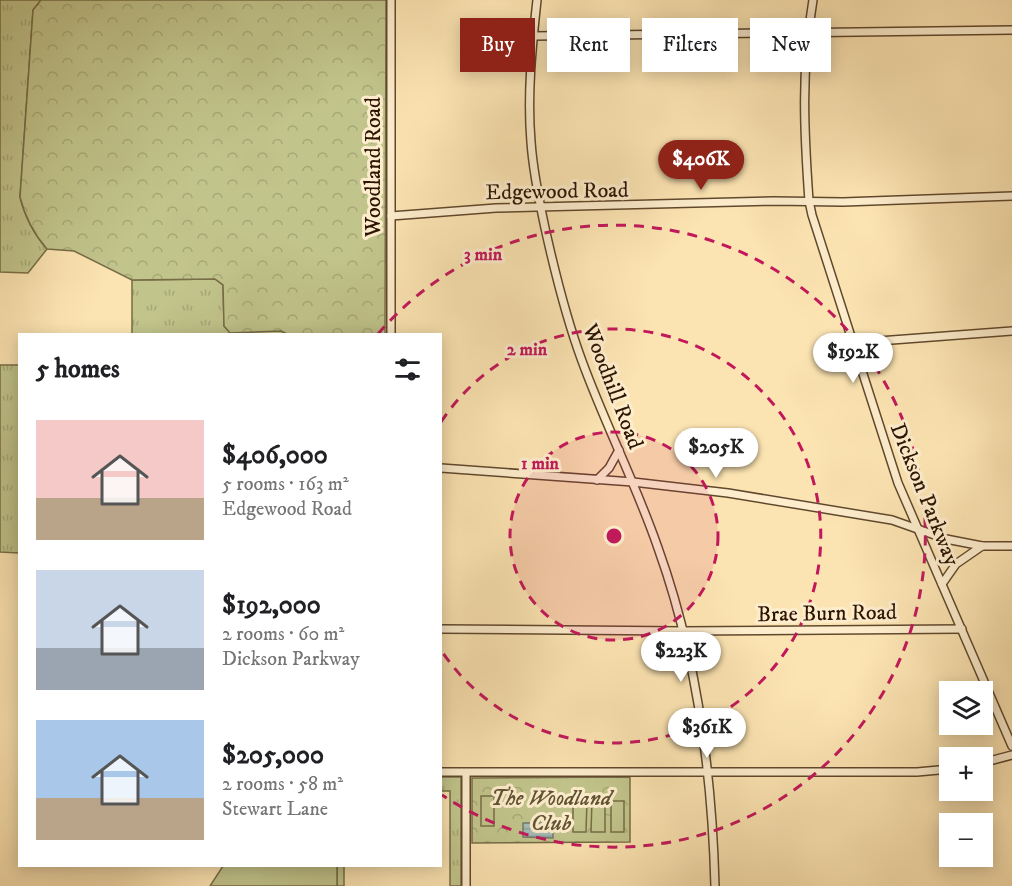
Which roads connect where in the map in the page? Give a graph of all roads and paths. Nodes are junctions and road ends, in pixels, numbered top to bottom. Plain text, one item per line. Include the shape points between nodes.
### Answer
1 (391, 0) edge
2 (537, 0) edge
3 (813, 0) edge
4 (810, 18) edge
5 (535, 24) edge
6 (1012, 30) edge
7 (831, 33) edge
8 (750, 34) edge
9 (535, 36) edge
10 (532, 72) edge
11 (805, 72) edge
12 (1012, 196) edge
13 (809, 201) junction
14 (541, 208) junction
15 (390, 216) junction
16 (1012, 331) edge
17 (391, 333) edge
18 (852, 343) junction
19 (619, 450) junction
20 (442, 468) edge
21 (597, 480) junction
22 (633, 482) junction
23 (916, 527) junction
24 (982, 546) junction
25 (1012, 546) edge
26 (942, 584) junction
27 (442, 629) edge
28 (962, 629) junction
29 (682, 631) junction
30 (1012, 746) edge
31 (1012, 755) edge
32 (993, 760) edge
33 (939, 770) edge
34 (708, 771) junction
35 (442, 772) edge
36 (466, 773) junction
37 (466, 886) edge
38 (715, 886) edge

1 - 15 street, Woodland Road
2 - 5 street, Woodhill Road
3 - 4 street, Dickson Parkway
6 - 7 street
8 - 9 street
10 - 14 street, Woodhill Road via 530,130
11 - 13 street, Dickson Parkway via 803,109
12 - 13 street, Edgewood Road
13 - 14 street, Edgewood Road
13 - 18 street, Dickson Parkway
14 - 15 street, Edgewood Road
14 - 19 street, Woodhill Road via 567,316
15 - 17 street, Woodland Road
16 - 18 street
18 - 23 street, Dickson Parkway
19 - 21 street
19 - 22 street, Woodhill Road
20 - 21 street
21 - 22 street
22 - 23 street via 775,500
22 - 29 street, Woodhill Road via 658,547
23 - 24 street via 946,539
23 - 26 street, Dickson Parkway
24 - 25 street
24 - 26 street via 956,564
26 - 28 street, Dickson Parkway
27 - 29 street, Brae Burn Road
28 - 29 street, Brae Burn Road
28 - 30 street, Dickson Parkway
29 - 34 street, Woodhill Road
31 - 32 street
33 - 34 street
34 - 36 street
34 - 38 street, Woodhill Road
35 - 36 street
36 - 37 street

